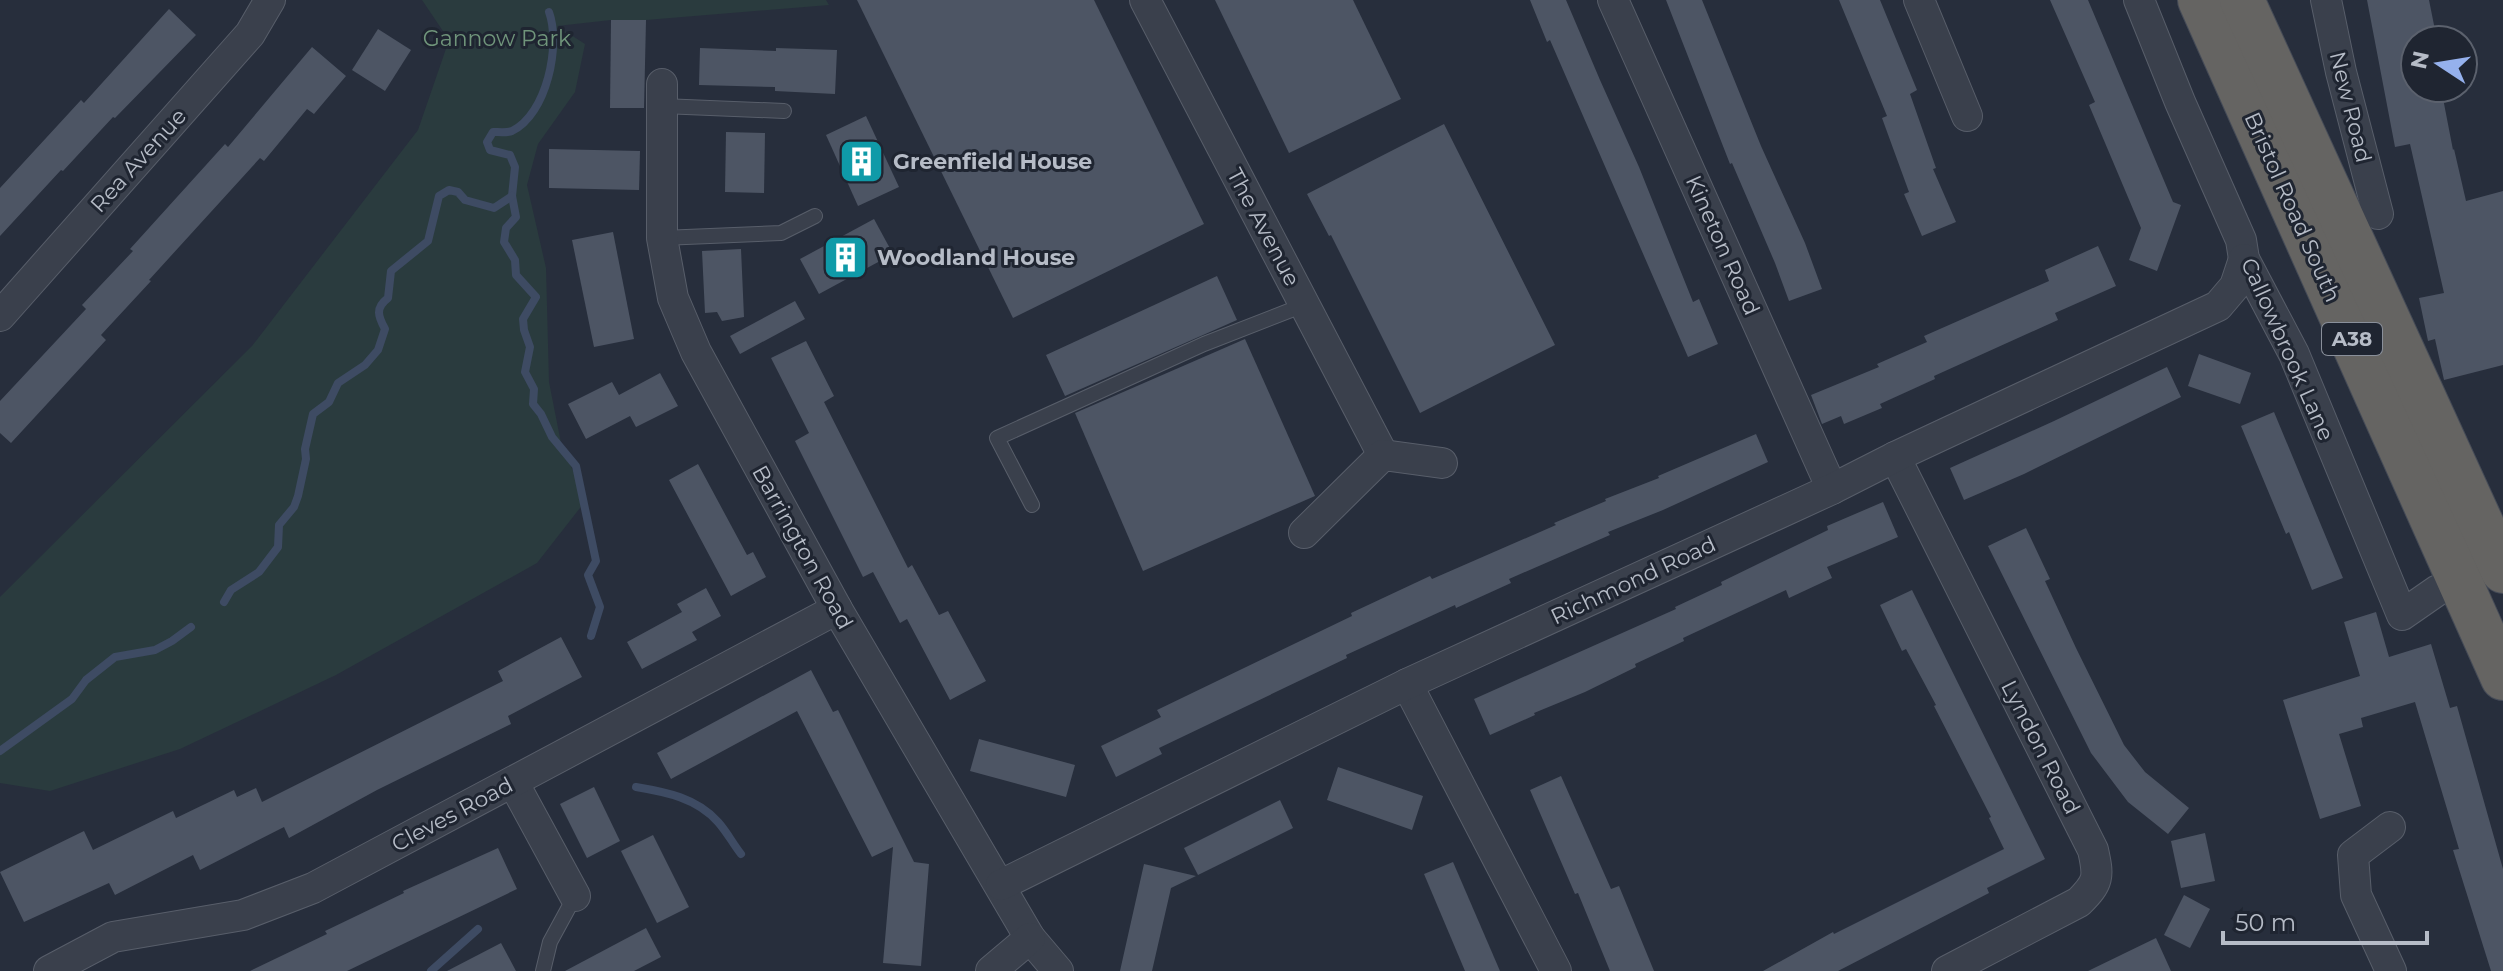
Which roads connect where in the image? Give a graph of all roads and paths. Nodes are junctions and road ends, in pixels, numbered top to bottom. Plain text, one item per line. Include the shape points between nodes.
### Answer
1 (270, 0) edge
2 (1145, 0) edge
3 (1613, 0) edge
4 (1919, 0) edge
5 (2139, 0) edge
6 (2200, 0) edge
7 (2242, 0) edge
8 (2326, 0) edge
9 (662, 95) joint
10 (784, 111) dead end
11 (1967, 116) dead end
12 (2378, 214) dead end
13 (815, 216) dead end
14 (662, 238) junction
15 (2244, 259) junction
16 (1304, 305) junction
17 (0, 316) edge
18 (1383, 455) junction
19 (1895, 457) junction
20 (1442, 463) dead end
21 (1832, 489) junction
22 (1032, 505) dead end
23 (1304, 533) dead end
24 (2503, 571) edge
25 (2438, 590) dead end
26 (837, 609) junction
27 (2503, 678) edge
28 (1407, 684) junction
29 (513, 782) junction
30 (2390, 827) dead end
31 (1001, 885) junction
32 (575, 896) joint
33 (1030, 938) junction
34 (49, 971) edge
35 (543, 971) edge
36 (991, 971) edge
37 (1058, 971) edge
38 (1556, 971) edge
39 (1947, 971) edge
40 (2391, 971) edge

1 - 17 street, Rea Avenue via 250,34
2 - 16 street, The Avenue
3 - 21 street, Kineton Road
4 - 11 street
5 - 15 street, Callowbrook Lane via 2241,240
6 - 27 highway, Bristol Road South / A38
7 - 24 highway, Bristol Road South / A38
8 - 12 street, New Road
9 - 10 lane
9 - 14 street, Barrington Road
13 - 14 lane via 781,233
14 - 26 street, Barrington Road via 673,298 696,352
15 - 19 street, Richmond Road via 2235,286 2218,306
15 - 25 street, Callowbrook Lane via 2294,354 2402,615
16 - 18 street, The Avenue
16 - 22 lane via 997,438
18 - 20 street
18 - 23 street
19 - 21 street, Richmond Road
19 - 39 street, Lyndon Road via 2093,850 2098,872 2094,886 2079,902
21 - 28 street, Richmond Road
26 - 29 street, Cleves Road
26 - 31 street, Barrington Road
28 - 31 street, Richmond Road
28 - 38 street
29 - 32 street
29 - 34 street, Cleves Road via 313,888 243,915 113,937
30 - 40 street via 2353,855 2356,895
31 - 33 street, Barrington Road
32 - 35 lane via 550,942
33 - 36 street
33 - 37 street, Barrington Road

